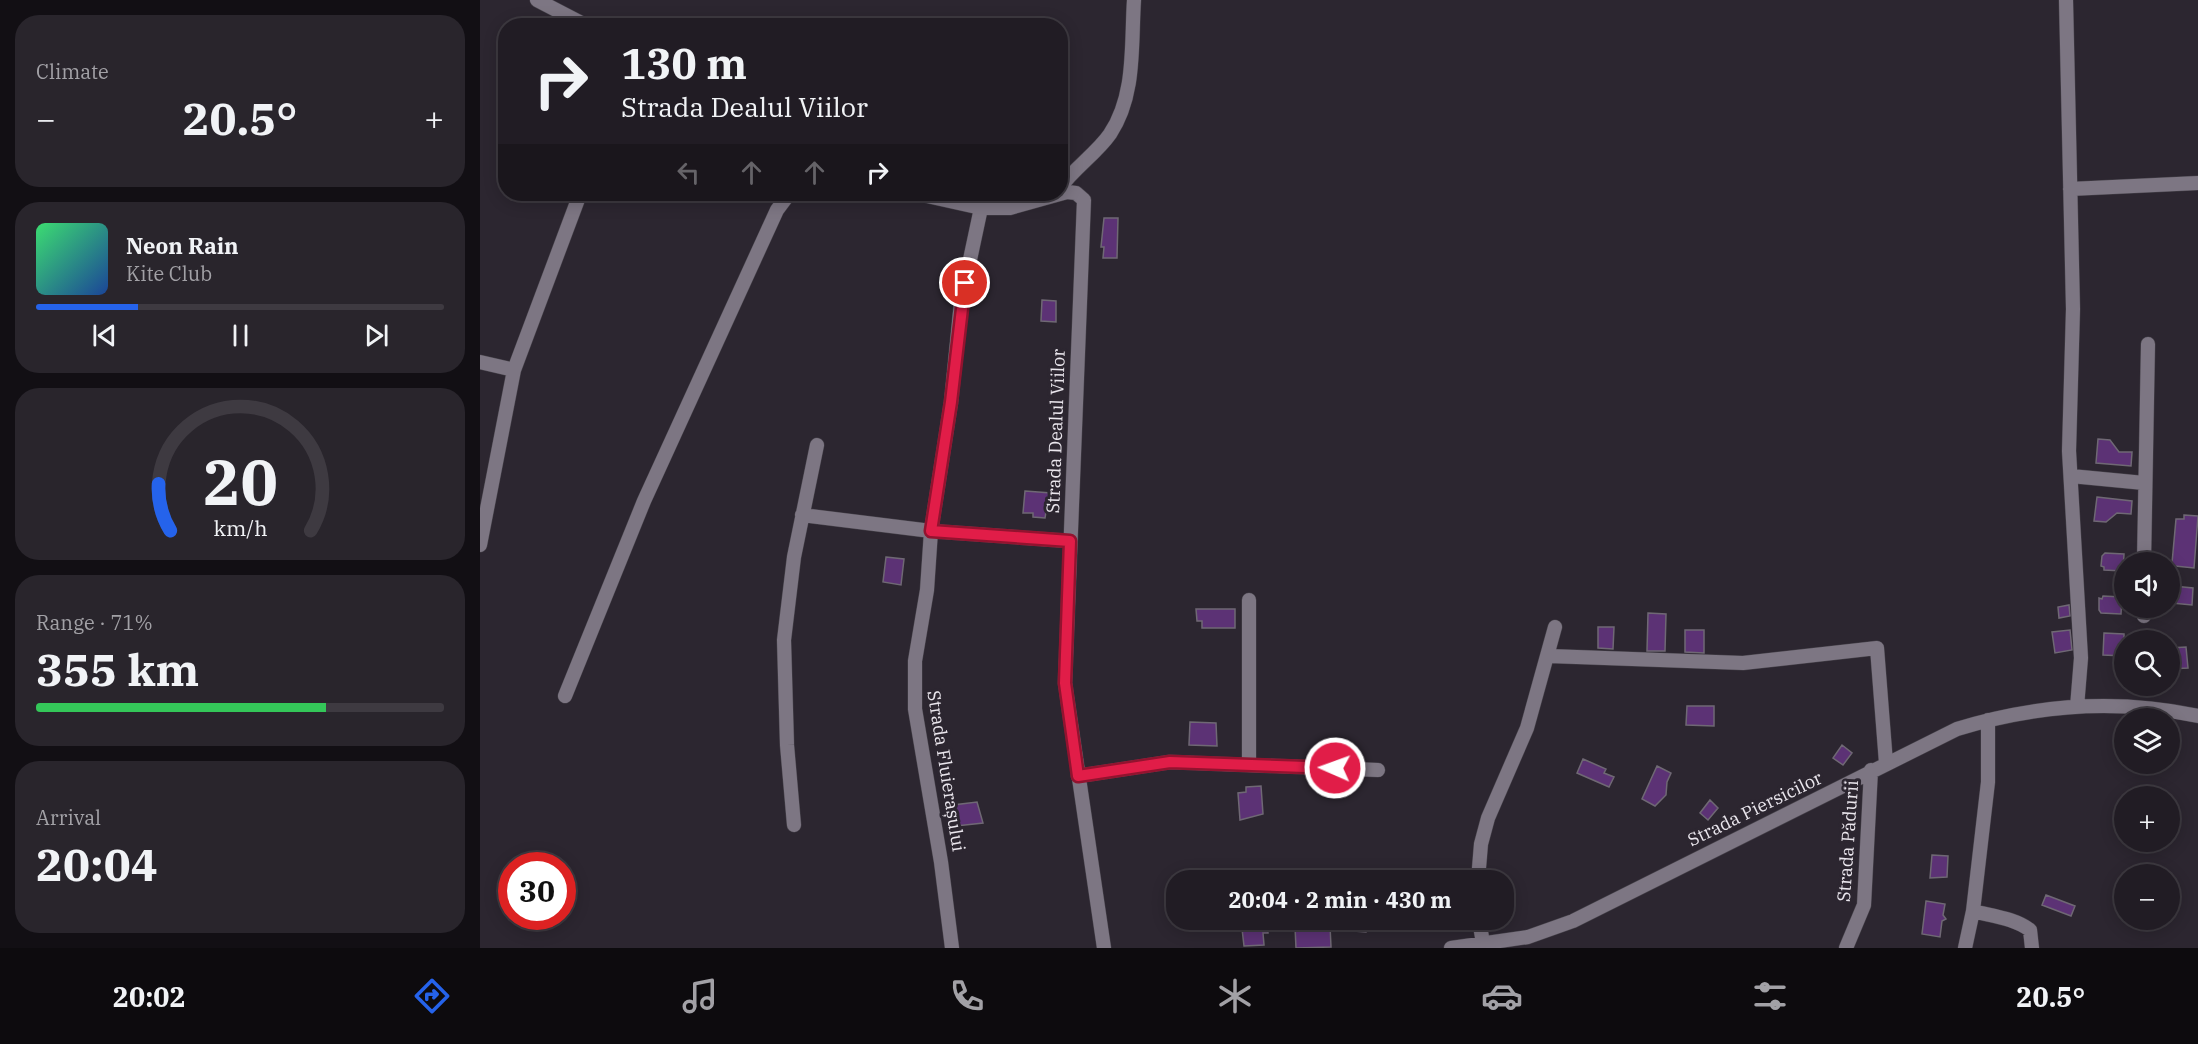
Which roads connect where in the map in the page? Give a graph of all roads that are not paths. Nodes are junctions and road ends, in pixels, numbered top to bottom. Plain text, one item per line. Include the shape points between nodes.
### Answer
1 (537, 0) edge
2 (1134, 0) edge
3 (2066, 0) edge
4 (572, 18) edge
5 (1068, 180) edge
6 (2198, 183) edge
7 (2070, 189) junction
8 (1068, 193) edge
9 (577, 201) edge
10 (784, 201) edge
11 (950, 201) edge
12 (1033, 201) edge
13 (981, 208) junction
14 (2148, 344) dead end
15 (480, 362) edge
16 (514, 370) junction
17 (817, 445) dead end
18 (2071, 476) junction
19 (2144, 483) junction
20 (802, 515) junction
21 (931, 531) junction
22 (1070, 541) junction
23 (480, 545) edge
24 (2144, 552) edge
25 (1249, 600) dead end
26 (1555, 627) dead end
27 (1549, 656) junction
28 (565, 696) dead end
29 (2077, 707) junction
30 (2198, 716) edge
31 (1988, 720) junction
32 (1886, 763) junction
33 (1249, 765) junction
34 (1378, 770) dead end
35 (1871, 770) junction
36 (1078, 776) junction
37 (794, 825) dead end
38 (1479, 870) edge
39 (1973, 911) junction
40 (1481, 930) edge
41 (1483, 943) junction
42 (952, 948) edge
43 (1104, 948) edge
44 (1451, 948) edge
45 (1846, 948) edge
46 (1965, 948) edge
47 (2032, 948) edge

1 - 4 street
2 - 5 street via 1132,58 1123,109 1110,135
3 - 7 street
6 - 7 street
7 - 18 street
8 - 22 street, Strada Dealul Viilor via 1084,200
9 - 16 street
10 - 28 street via 644,501
11 - 13 street
12 - 13 street
13 - 21 street, Strada Fluierașului via 960,302 951,402
14 - 19 street
15 - 16 street
16 - 23 street
17 - 20 street
18 - 19 street
18 - 29 street via 2081,647
19 - 24 street
20 - 21 street
20 - 37 street via 784,640
21 - 22 street
21 - 42 street, Strada Fluierașului via 927,590 915,661 915,709 942,861
22 - 36 street, Strada Dealul Viilor via 1065,683
25 - 33 street
26 - 27 street
27 - 32 street via 1743,663 1877,648
27 - 38 street via 1527,728 1488,818
29 - 30 street, Strada Piersicilor via 2159,708
29 - 31 street, Strada Piersicilor
31 - 32 street, Strada Piersicilor via 1957,729
31 - 39 street via 1988,782
32 - 35 street, Strada Piersicilor
33 - 34 street
33 - 36 street via 1170,762
35 - 41 street, Strada Piersicilor via 1573,921 1528,937
35 - 45 street, Strada Pădurii via 1864,904
36 - 43 street, Strada Dealul Viilor
39 - 46 street
39 - 47 street via 2024,926 2030,930
40 - 41 street
41 - 44 street, Strada Piersicilor

